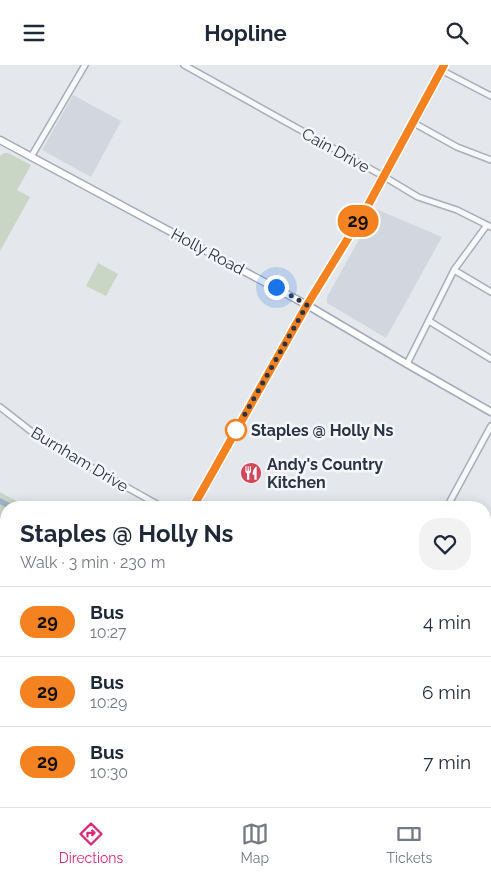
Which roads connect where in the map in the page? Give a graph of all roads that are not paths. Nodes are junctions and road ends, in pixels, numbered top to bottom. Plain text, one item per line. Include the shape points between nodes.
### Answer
1 (85, 65) edge
2 (184, 65) edge
3 (442, 68) edge
4 (491, 96) edge
5 (412, 122) junction
6 (1, 143) edge
7 (31, 157) junction
8 (491, 160) edge
9 (383, 176) junction
10 (489, 226) edge
11 (454, 270) junction
12 (491, 292) edge
13 (307, 305) junction
14 (429, 321) junction
15 (491, 359) edge
16 (406, 364) junction
17 (0, 407) edge
18 (491, 412) edge
19 (491, 426) edge
20 (151, 501) edge
21 (196, 501) edge
22 (450, 501) edge

1 - 7 street
2 - 9 street, Cain Drive
3 - 4 street
3 - 5 main road
5 - 8 street via 456,147
5 - 9 main road
6 - 7 main road, Holly Road
7 - 13 main road, Holly Road
9 - 10 street, Cain Drive via 418,197
9 - 13 main road
10 - 11 street
11 - 12 street
11 - 14 street
13 - 16 main road, Holly Road
13 - 21 main road
14 - 15 street
14 - 16 street
16 - 18 main road, Holly Road
17 - 20 street, Burnham Drive via 41,439
19 - 22 street

